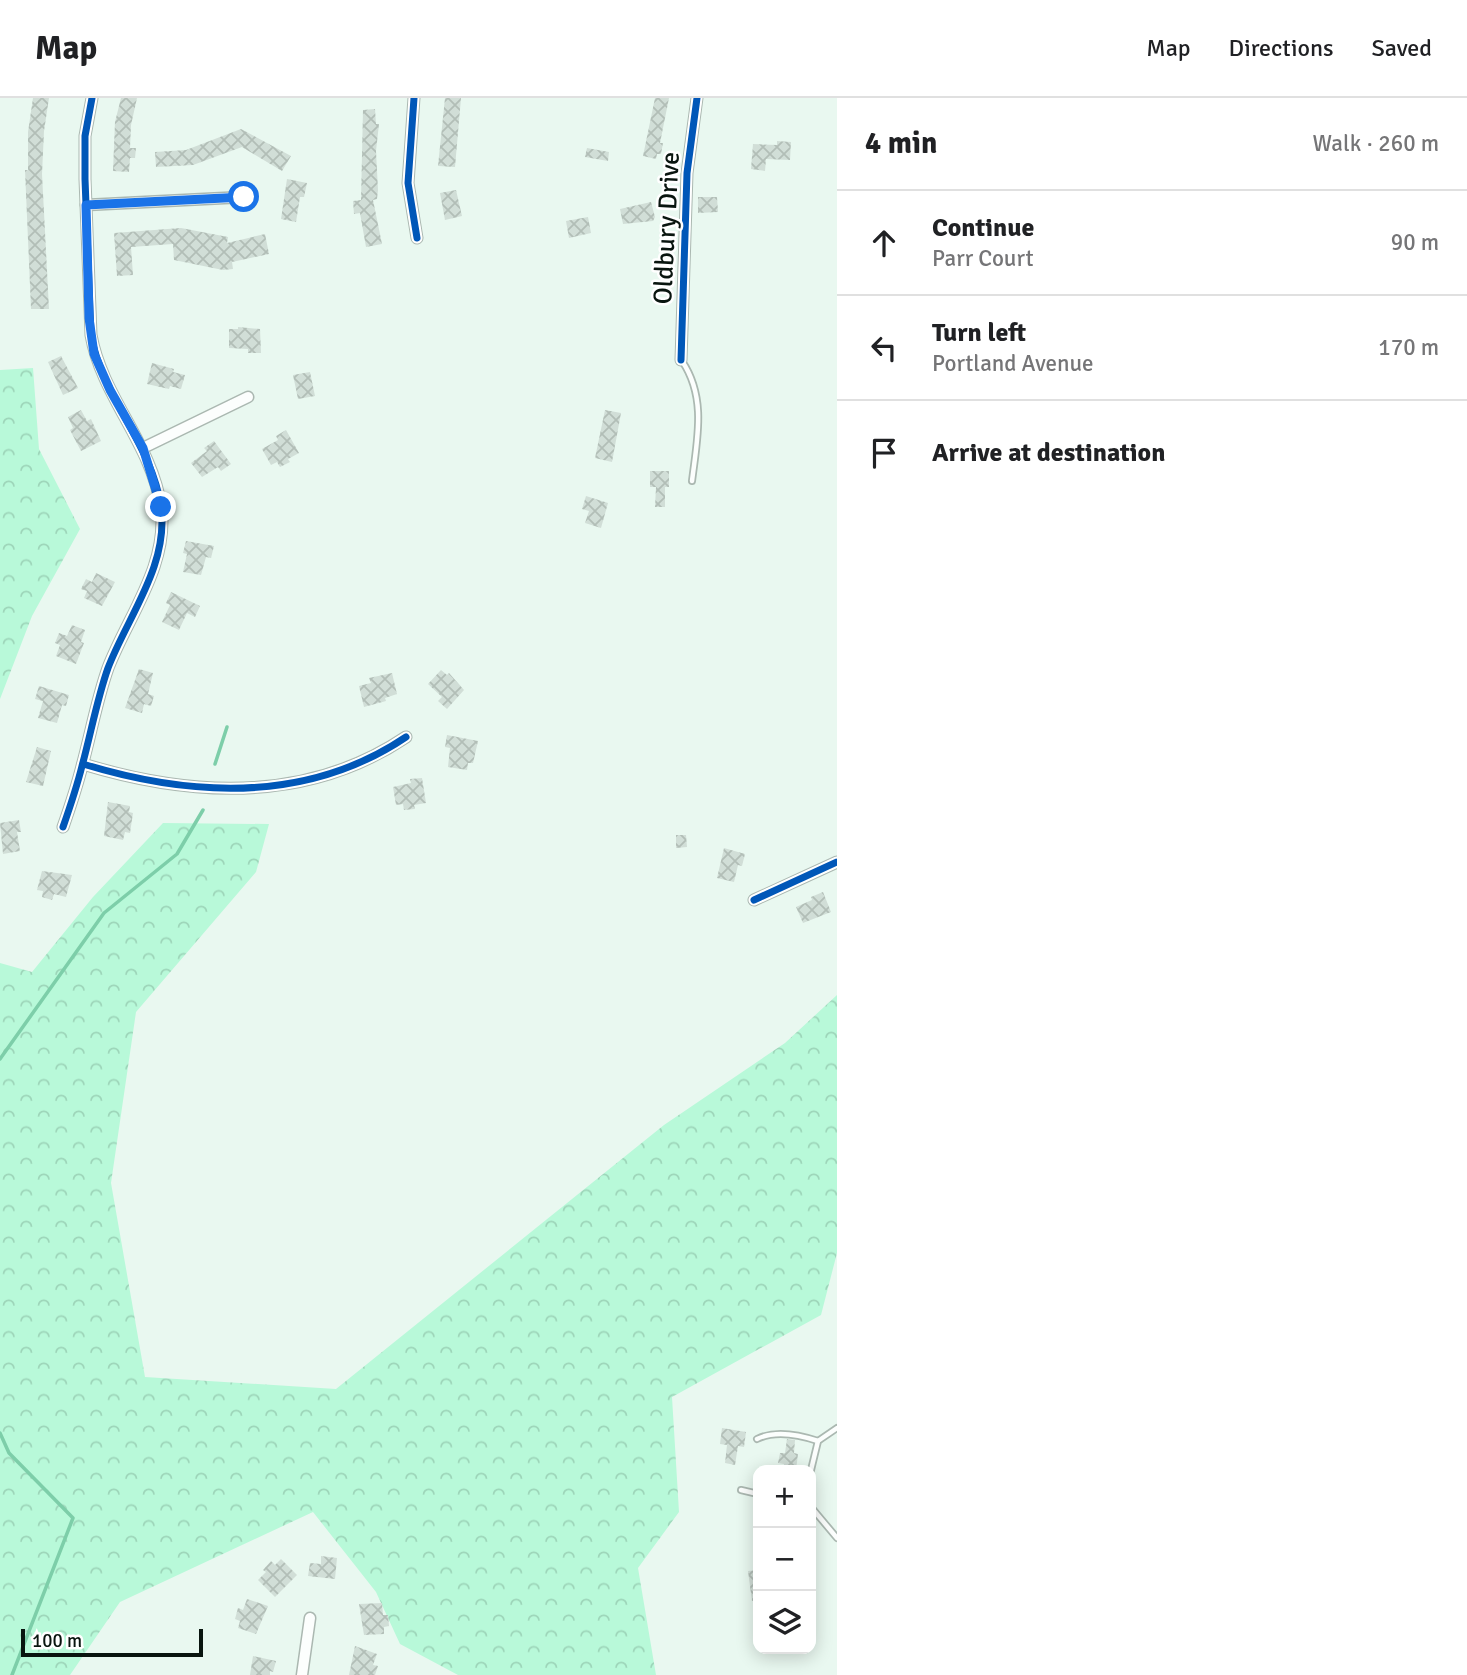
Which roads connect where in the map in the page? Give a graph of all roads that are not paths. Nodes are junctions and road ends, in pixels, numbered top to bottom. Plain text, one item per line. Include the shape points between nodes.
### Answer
1 (92, 98) edge
2 (415, 98) edge
3 (697, 98) edge
4 (244, 197) dead end
5 (86, 205) junction
6 (417, 238) dead end
7 (681, 360) joint
8 (248, 397) dead end
9 (143, 448) junction
10 (692, 481) dead end
11 (407, 737) dead end
12 (83, 764) junction
13 (64, 827) dead end
14 (837, 862) edge
15 (754, 900) dead end
16 (837, 1428) edge
17 (757, 1439) dead end
18 (818, 1441) junction
19 (812, 1465) edge
20 (741, 1490) dead end
21 (753, 1493) edge
22 (816, 1513) edge
23 (837, 1538) edge
24 (310, 1618) dead end
25 (302, 1675) edge

1 - 5 street via 85,136
2 - 6 street via 408,183
3 - 7 street, Oldbury Drive via 687,178
4 - 5 street
5 - 9 street via 94,354
7 - 10 lane via 699,400
8 - 9 street
9 - 12 street via 161,507 160,542 145,590 108,668
11 - 12 street via 385,752 331,772 259,788 169,785
12 - 13 street
14 - 15 street
16 - 18 lane
17 - 18 lane via 778,1434
18 - 19 lane
20 - 21 lane
22 - 23 lane
24 - 25 street

